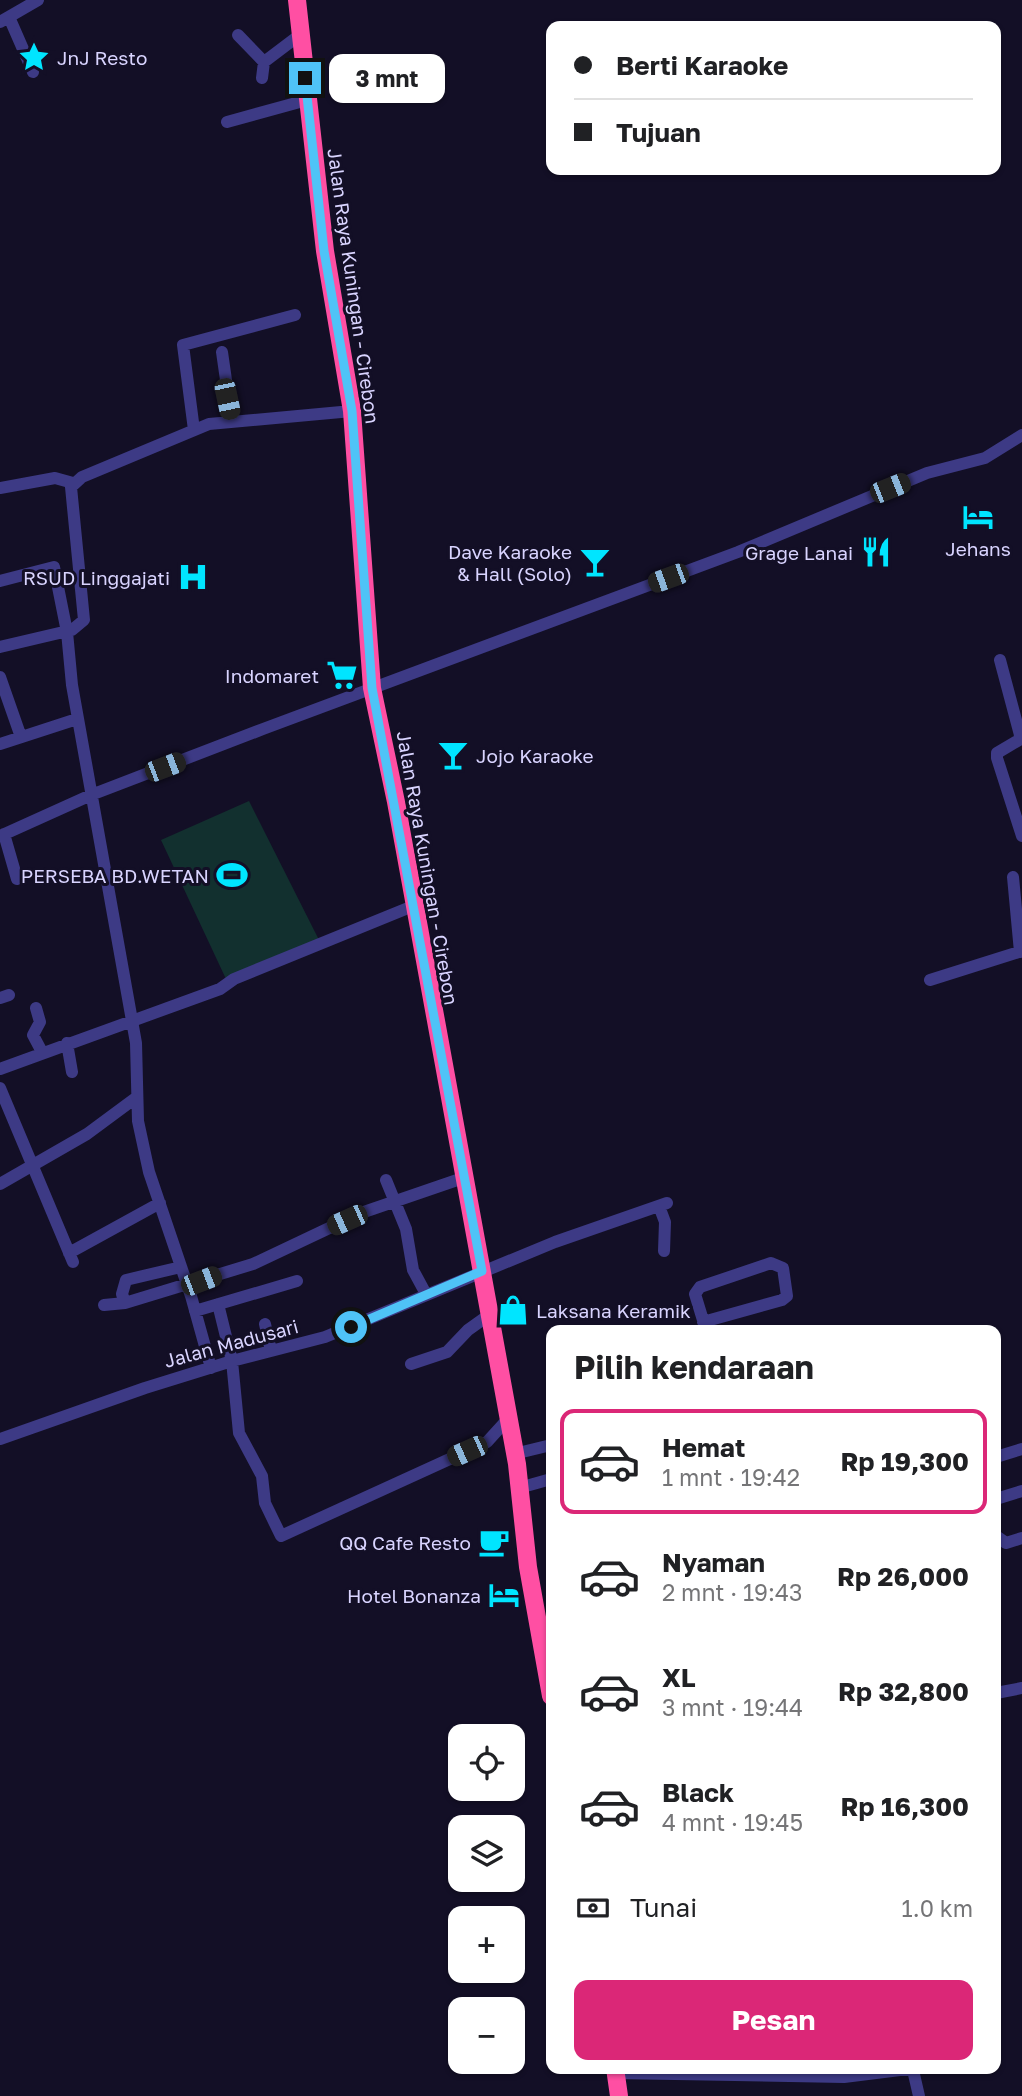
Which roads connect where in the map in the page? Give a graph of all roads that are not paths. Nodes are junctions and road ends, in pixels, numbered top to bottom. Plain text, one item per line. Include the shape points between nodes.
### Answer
1 (38, 0) edge
2 (297, 0) edge
3 (5, 19) edge
4 (300, 34) junction
5 (237, 35) dead end
6 (264, 62) junction
7 (33, 72) dead end
8 (262, 78) dead end
9 (307, 100) junction
10 (227, 122) dead end
11 (295, 315) dead end
12 (222, 352) dead end
13 (352, 411) junction
14 (232, 422) junction
15 (194, 430) junction
16 (1022, 435) edge
17 (74, 483) junction
18 (0, 488) edge
19 (78, 563) junction
20 (54, 567) junction
21 (0, 581) edge
22 (67, 632) junction
23 (0, 647) edge
24 (1000, 660) dead end
25 (0, 677) edge
26 (372, 688) junction
27 (77, 719) junction
28 (1021, 735) edge
29 (21, 737) junction
30 (0, 744) edge
31 (91, 795) junction
32 (2, 835) edge
33 (1022, 836) edge
34 (1013, 877) dead end
35 (18, 879) dead end
36 (413, 906) junction
37 (1021, 951) edge
38 (930, 980) dead end
39 (36, 1008) dead end
40 (132, 1022) junction
41 (67, 1043) junction
42 (42, 1052) junction
43 (0, 1069) edge
44 (72, 1072) dead end
45 (0, 1088) edge
46 (137, 1097) junction
47 (5, 1113) edge
48 (31, 1168) junction
49 (463, 1178) junction
50 (386, 1180) dead end
51 (0, 1184) edge
52 (160, 1203) junction
53 (395, 1203) junction
54 (664, 1251) dead end
55 (181, 1267) junction
56 (482, 1271) junction
57 (297, 1280) dead end
58 (188, 1286) junction
59 (426, 1294) junction
60 (125, 1303) junction
61 (218, 1304) junction
62 (104, 1305) dead end
63 (195, 1311) junction
64 (489, 1315) junction
65 (265, 1324) dead end
66 (704, 1325) edge
67 (707, 1325) edge
68 (271, 1351) junction
69 (232, 1361) junction
70 (411, 1364) dead end
71 (211, 1367) junction
72 (511, 1437) junction
73 (0, 1439) edge
74 (546, 1445) edge
75 (1022, 1449) edge
76 (1001, 1455) edge
77 (546, 1480) edge
78 (519, 1488) junction
79 (1022, 1491) edge
80 (1001, 1497) edge
81 (1022, 1538) edge
82 (1001, 1540) edge
83 (546, 1667) edge
84 (1022, 1688) edge
85 (1001, 1692) edge
86 (615, 2074) edge
87 (730, 2074) edge
88 (871, 2074) edge
89 (916, 2074) edge
90 (616, 2096) edge
91 (919, 2096) edge

1 - 3 street
2 - 4 highway, Jalan Raya Kuningan - Cirebon
3 - 7 street
4 - 6 street
4 - 9 highway, Jalan Raya Kuningan - Cirebon
5 - 6 street
6 - 8 street
9 - 10 street
9 - 13 highway, Jalan Raya Kuningan - Cirebon via 324,251
11 - 15 street via 183,344
12 - 14 street
13 - 14 street
13 - 26 highway, Jalan Raya Kuningan - Cirebon
14 - 15 street
15 - 17 street
16 - 26 street via 985,458 927,473 738,552
17 - 18 street via 55,478
17 - 19 street
19 - 20 street
19 - 22 street via 85,616 80,626
20 - 21 street
20 - 22 street
22 - 23 street
22 - 27 street
24 - 28 street
25 - 29 street
26 - 31 street
26 - 36 highway, Jalan Raya Kuningan - Cirebon
27 - 29 street
27 - 31 street
28 - 33 street via 997,753 997,758
29 - 30 street
31 - 32 street
31 - 40 street
32 - 35 street
34 - 37 street
36 - 40 street
36 - 49 highway, Jalan Raya Kuningan - Cirebon
37 - 38 street
39 - 42 street via 40,1022 33,1035
40 - 41 street
40 - 46 street
41 - 42 street
41 - 44 street
42 - 43 street
45 - 47 street
46 - 48 street
46 - 52 street via 146,1159
47 - 48 street
48 - 51 street
48 - 52 street via 71,1257
49 - 53 street
49 - 56 highway, Jalan Raya Kuningan - Cirebon
50 - 53 street
52 - 55 street
53 - 58 street via 361,1213 253,1264
53 - 59 street via 406,1229 413,1270
54 - 56 street, Jalan Madusari via 663,1205
55 - 58 street
55 - 60 street via 126,1280 122,1287
56 - 59 street, Jalan Madusari
56 - 64 highway, Jalan Raya Kuningan - Cirebon
57 - 61 street
58 - 60 street
58 - 63 street
59 - 68 street, Jalan Madusari via 325,1338
60 - 62 street
61 - 63 street
61 - 69 street
63 - 71 street
64 - 70 street via 447,1352
64 - 72 highway, Jalan Raya Kuningan - Cirebon
65 - 68 street
66 - 67 street via 695,1294 706,1283 771,1263 783,1268 788,1296
68 - 69 street, Jalan Madusari
69 - 71 street, Jalan Madusari
69 - 72 street via 239,1433 261,1476 265,1503 281,1536 492,1439
71 - 73 street, Jalan Madusari
72 - 74 street
72 - 78 highway, Jalan Raya Kuningan - Cirebon
75 - 76 street
77 - 78 street
78 - 83 highway, Jalan Raya Kuningan - Cirebon
79 - 80 street
81 - 82 street
84 - 85 street
86 - 90 highway
87 - 88 street
89 - 91 street

